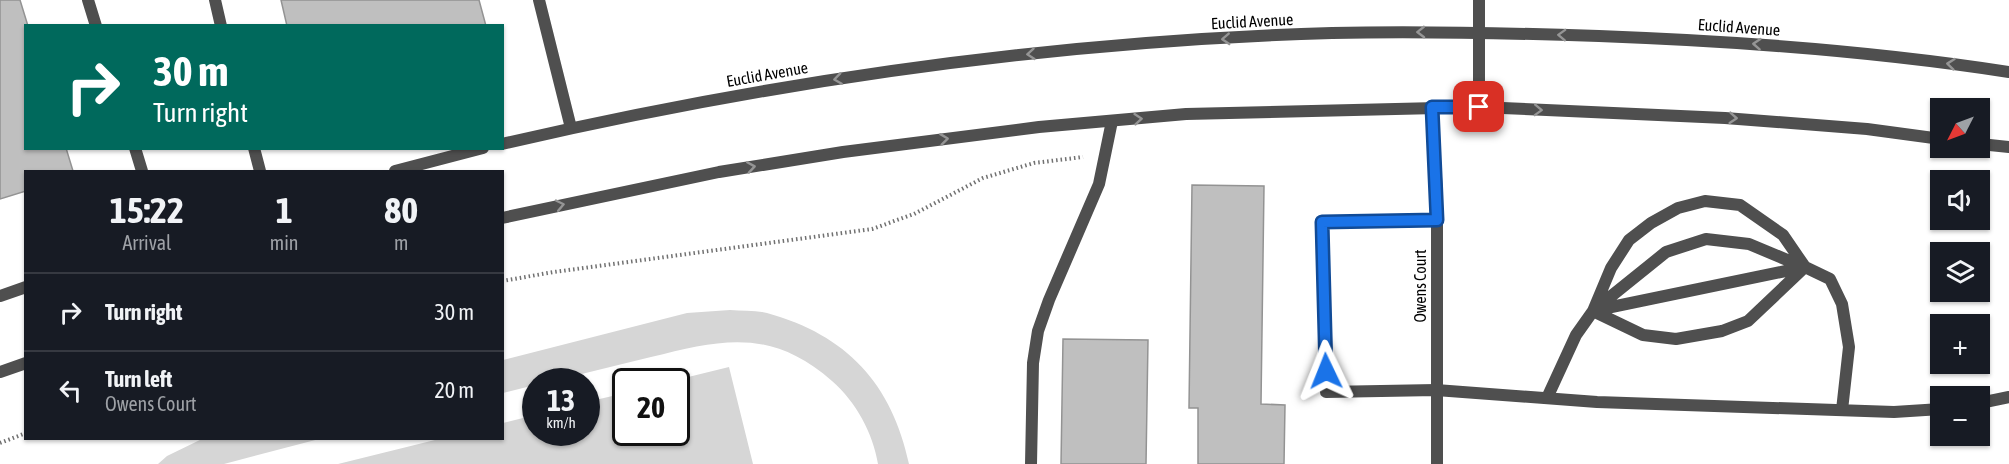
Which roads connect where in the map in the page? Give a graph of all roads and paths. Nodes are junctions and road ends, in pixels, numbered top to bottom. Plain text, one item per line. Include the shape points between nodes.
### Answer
1 (88, 0) edge
2 (215, 0) edge
3 (539, 0) edge
4 (1479, 0) edge
5 (95, 24) edge
6 (221, 24) edge
7 (1479, 32) junction
8 (2009, 72) edge
9 (1432, 107) junction
10 (1479, 107) junction
11 (1112, 121) junction
12 (571, 128) junction
13 (1930, 137) edge
14 (504, 144) edge
15 (1990, 145) edge
16 (2009, 147) edge
17 (136, 150) edge
18 (255, 150) edge
19 (475, 150) edge
20 (1105, 155) junction
21 (142, 170) edge
22 (260, 170) edge
23 (399, 170) edge
24 (504, 218) edge
25 (1437, 220) junction
26 (1805, 267) junction
27 (504, 281) edge
28 (24, 288) edge
29 (0, 296) edge
30 (1593, 310) junction
31 (24, 364) edge
32 (0, 372) edge
33 (1436, 390) junction
34 (2009, 397) edge
35 (1546, 398) junction
36 (1990, 401) edge
37 (1842, 410) junction
38 (1930, 410) edge
39 (24, 434) edge
40 (0, 443) edge
41 (1031, 464) edge
42 (1437, 464) edge

1 - 5 street
2 - 6 street
3 - 12 street
4 - 7 street
8 -> 7 street, Euclid Avenue via 1807,48
7 - 10 street
7 -> 12 street, Euclid Avenue via 1332,33 1160,42 1004,57 777,88
9 - 10 street
11 -> 9 street via 1186,114
9 - 25 street, Owens Court
10 -> 13 street via 1725,118
11 - 20 street
24 -> 11 street via 719,172 843,152
12 - 14 street, Euclid Avenue
15 - 16 street
17 - 21 street
18 - 22 street
19 - 23 street
20 - 27 path via 1049,160 1005,170 966,185 914,214 872,229
20 - 41 street via 1099,184 1038,331
25 - 33 street, Owens Court
25 - 33 street via 1322,222 1326,392
26 - 30 street
26 - 30 street via 1749,244 1706,239 1666,252
26 - 30 street via 1748,321 1722,331 1676,339 1643,335
26 - 30 street via 1783,235 1740,205 1705,201 1678,208 1629,240 1611,268
26 - 37 street via 1830,279 1842,304 1849,347
28 - 29 street
30 - 35 street via 1576,335
31 - 32 street
33 - 35 street
33 - 42 street, Owens Court
34 - 36 street
35 - 37 street
37 - 38 street
39 - 40 path

